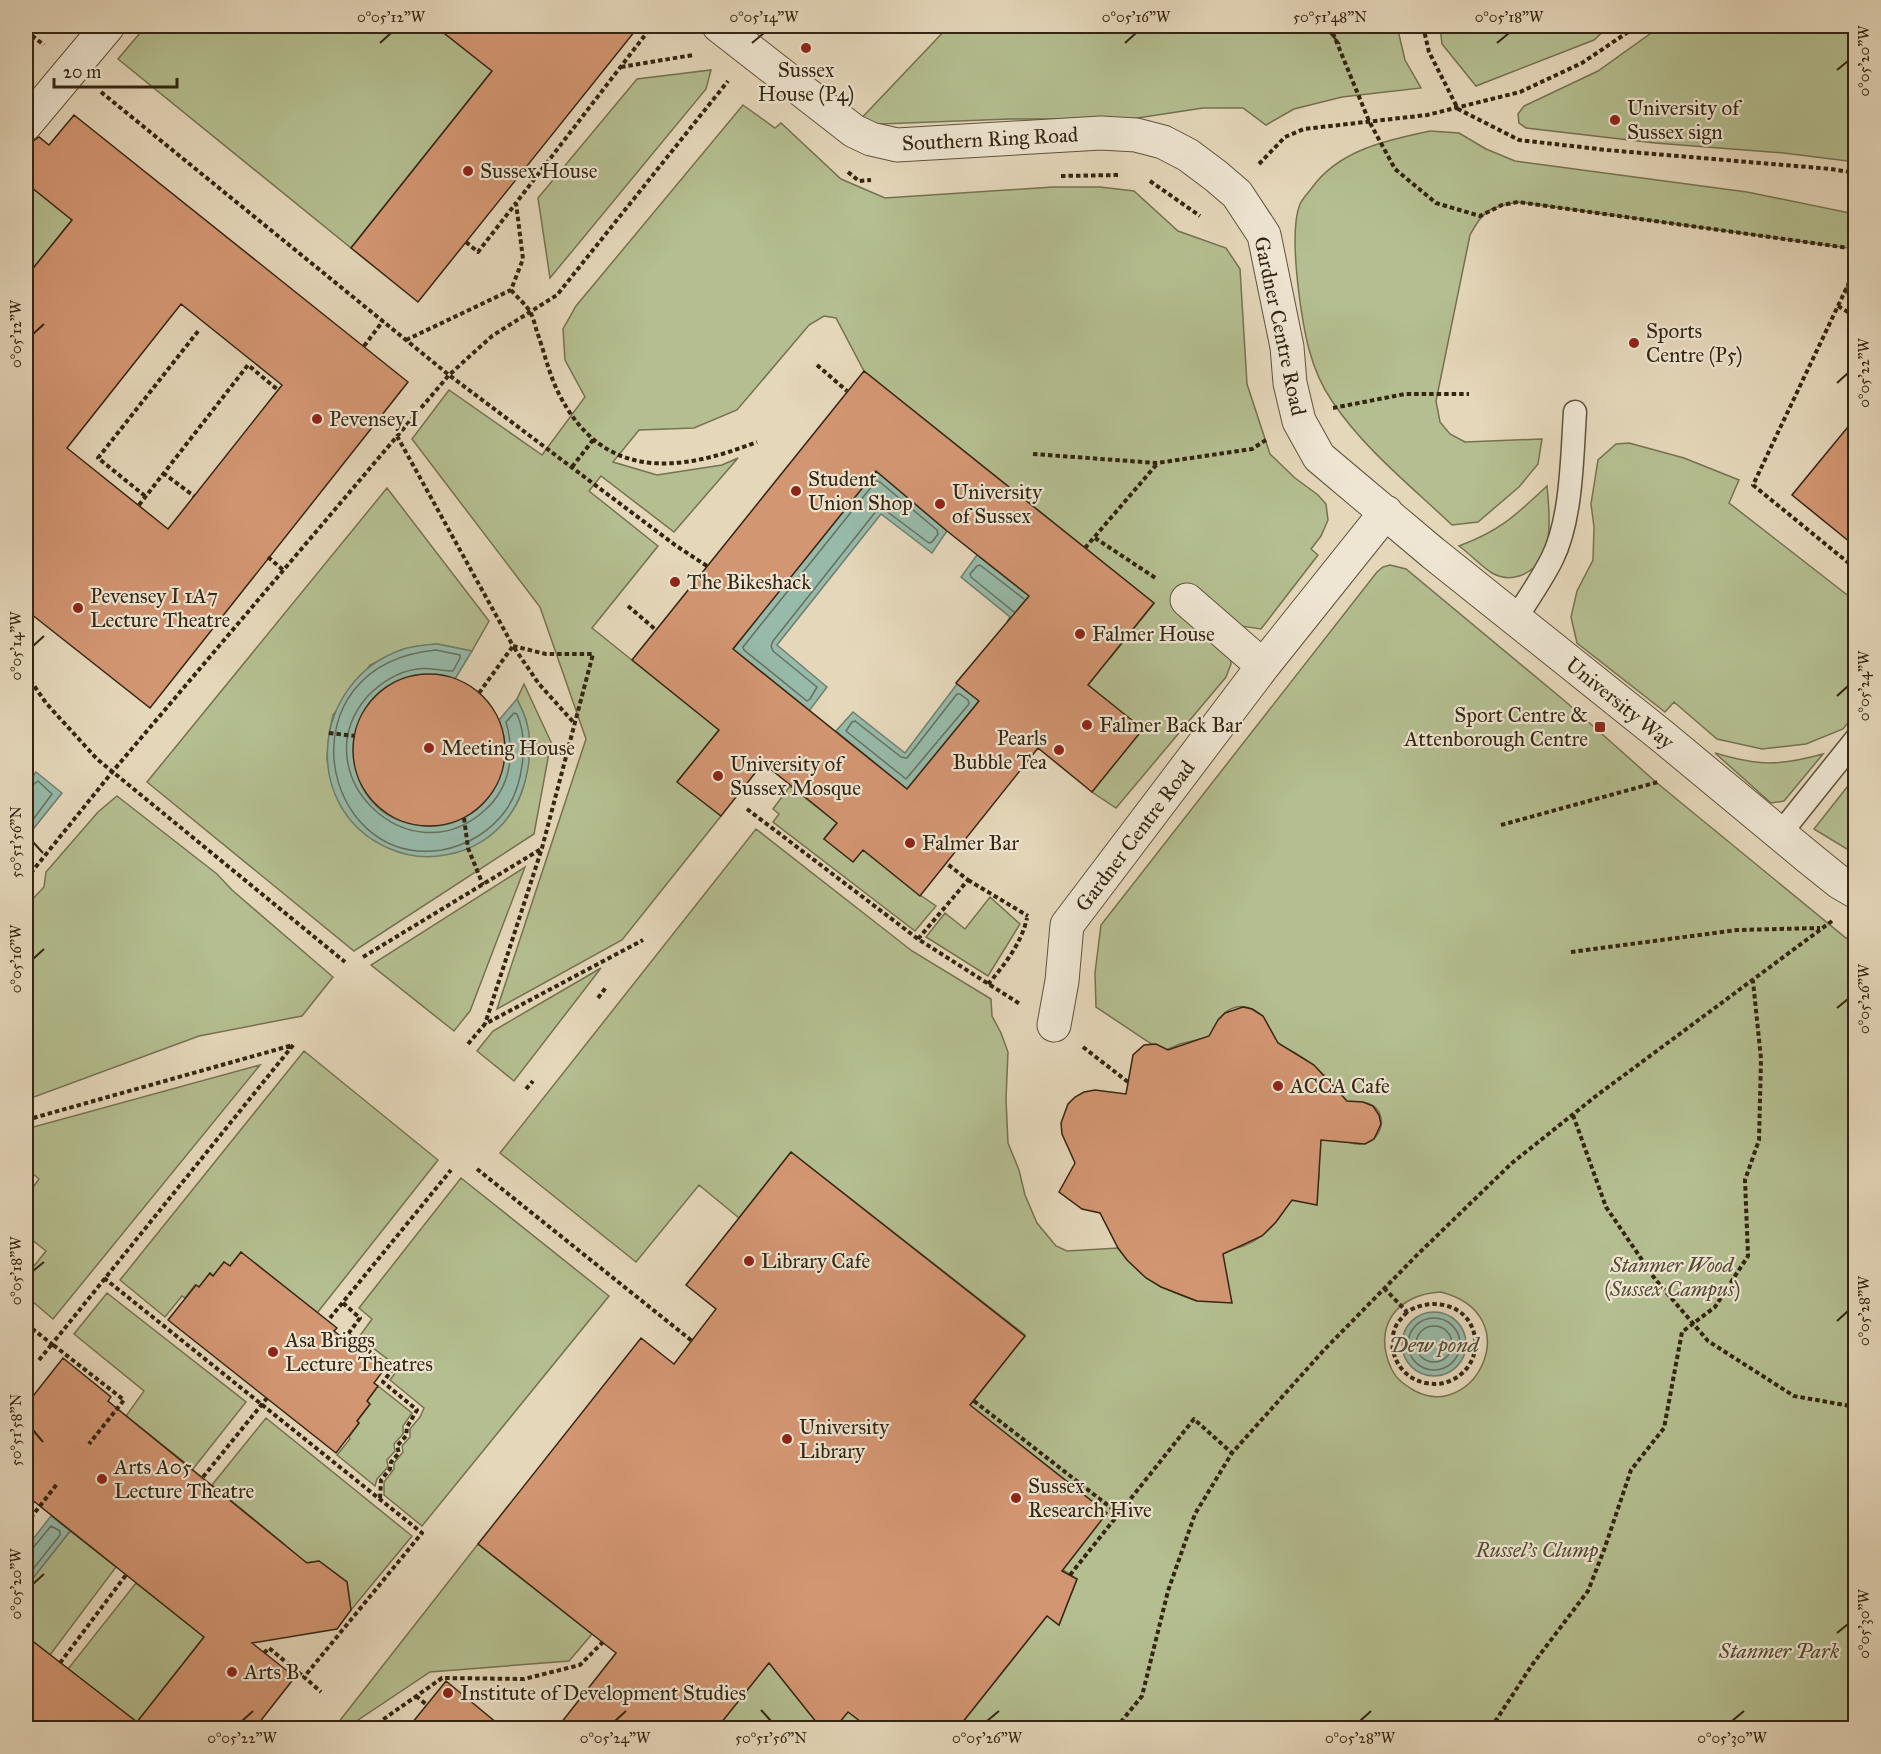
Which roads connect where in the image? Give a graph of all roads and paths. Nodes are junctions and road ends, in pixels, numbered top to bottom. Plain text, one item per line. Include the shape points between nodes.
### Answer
1 (108, 26) edge
2 (652, 26) edge
3 (718, 26) edge
4 (1330, 26) edge
5 (1423, 26) edge
6 (1637, 26) edge
7 (26, 31) edge
8 (749, 49) junction
9 (620, 67) junction
10 (72, 69) junction
11 (1458, 109) junction
12 (1369, 121) junction
13 (26, 124) edge
14 (1856, 173) edge
15 (1226, 185) junction
16 (516, 203) junction
17 (466, 242) dead end
18 (1856, 249) edge
19 (1856, 268) edge
20 (511, 290) junction
21 (1838, 306) junction
22 (530, 312) junction
23 (1856, 317) edge
24 (383, 321) junction
25 (199, 330) dead end
26 (406, 340) junction
27 (364, 346) dead end
28 (817, 365) dead end
29 (449, 375) junction
30 (278, 390) dead end
31 (847, 391) dead end
32 (1469, 394) dead end
33 (1329, 409) dead end
34 (1575, 412) dead end
35 (398, 436) junction
36 (1268, 439) dead end
37 (593, 440) junction
38 (757, 442) dead end
39 (1033, 454) dead end
40 (1157, 463) junction
41 (572, 467) junction
42 (163, 473) junction
43 (145, 496) junction
44 (194, 496) dead end
45 (139, 505) dead end
46 (1386, 512) junction
47 (1095, 538) junction
48 (1085, 548) dead end
49 (268, 557) dead end
50 (707, 566) dead end
51 (1856, 569) edge
52 (283, 570) junction
53 (1187, 600) joint
54 (628, 606) dead end
55 (1516, 618) junction
56 (656, 630) dead end
57 (513, 646) junction
58 (1263, 666) junction
59 (26, 674) edge
60 (479, 693) dead end
61 (575, 724) junction
62 (329, 733) dead end
63 (355, 736) dead end
64 (1856, 739) edge
65 (112, 771) junction
66 (1660, 781) dead end
67 (747, 809) dead end
68 (464, 818) dead end
69 (1501, 825) dead end
70 (1780, 834) junction
71 (542, 848) junction
72 (946, 863) dead end
73 (26, 879) edge
74 (968, 879) junction
75 (483, 885) junction
76 (1856, 892) edge
77 (1028, 916) junction
78 (1834, 919) dead end
79 (1067, 925) junction
80 (1821, 928) junction
81 (918, 939) junction
82 (643, 940) dead end
83 (1571, 952) dead end
84 (363, 957) dead end
85 (345, 962) dead end
86 (1752, 980) junction
87 (988, 984) junction
88 (607, 986) dead end
89 (598, 998) dead end
90 (485, 1024) junction
91 (1054, 1025) junction
92 (468, 1044) dead end
93 (533, 1081) dead end
94 (1128, 1082) dead end
95 (526, 1089) dead end
96 (1573, 1115) junction
97 (26, 1120) edge
98 (477, 1169) dead end
99 (451, 1170) dead end
100 (104, 1278) junction
101 (1384, 1288) junction
102 (343, 1303) junction
103 (1407, 1312) junction
104 (330, 1318) dead end
105 (1693, 1323) junction
106 (26, 1324) edge
107 (692, 1341) dead end
108 (52, 1344) junction
109 (39, 1360) dead end
110 (267, 1398) dead end
111 (974, 1401) dead end
112 (262, 1404) junction
113 (1856, 1407) edge
114 (88, 1444) dead end
115 (1232, 1453) junction
116 (203, 1477) dead end
117 (57, 1484) dead end
118 (380, 1499) junction
119 (1119, 1514) junction
120 (26, 1524) edge
121 (126, 1575) dead end
122 (1071, 1575) dead end
123 (603, 1642) dead end
124 (264, 1653) dead end
125 (60, 1662) dead end
126 (304, 1677) junction
127 (321, 1692) dead end
128 (416, 1696) junction
129 (427, 1705) dead end
130 (371, 1728) edge
131 (1116, 1728) edge
132 (1491, 1728) edge

1 - 10 street
2 - 9 path
3 - 8 street, Southern Ring Road
4 - 12 path
5 - 11 path via 1429,52
6 - 11 path via 1582,63 1520,92
7 - 10 path
8 - 9 path
8 - 15 street, Southern Ring Road via 854,131 871,139 897,145 1101,133 1136,135 1188,154
8 - 22 path via 557,295
9 - 16 path
10 - 13 street
10 - 24 path
11 - 12 path
11 - 14 path via 1519,140
12 - 15 path via 1304,129 1285,137
12 - 18 path via 1395,169 1436,203 1480,216 1518,202
15 - 46 street, Gardner Centre Road via 1264,235 1299,421 1319,457
16 - 17 path via 478,252
16 - 20 path via 523,259
19 - 21 path
20 - 22 path
20 - 26 path
21 - 23 path
21 - 51 path via 1753,484
22 - 29 path via 492,336
22 - 37 path via 557,392
24 - 26 path
24 - 27 path
25 - 43 path via 98,458
26 - 29 path
28 - 31 path
29 - 35 path
29 - 41 path
30 - 42 path via 248,364
32 - 33 path via 1405,393
34 - 55 lane via 1561,536
35 - 52 path
35 - 57 path
36 - 40 path via 1252,449
37 - 38 path via 618,456 657,465 723,455
37 - 41 path
39 - 40 path
40 - 47 path
41 - 50 path
42 - 43 path
42 - 44 path
43 - 45 path
46 - 55 street, University Way
46 - 58 street, Gardner Centre Road
47 - 48 path
47 - 53 path
49 - 52 path
52 - 65 path
53 - 58 street
54 - 56 path
55 - 70 street, University Way
57 - 60 path
57 - 61 path via 539,684
57 - 61 path via 546,654 593,654
58 - 79 street, Gardner Centre Road
59 - 65 path via 46,703
61 - 71 path
62 - 63 path
64 - 70 lane
65 - 73 path
65 - 85 path
66 - 69 path
67 - 81 path
68 - 75 path via 468,848
70 - 76 street, University Way
71 - 75 path
71 - 90 path
72 - 74 path
74 - 77 path
74 - 81 path
75 - 84 path
77 - 79 path
77 - 87 path via 1024,932
78 - 80 path
79 - 91 street, Gardner Centre Road
80 - 83 path via 1737,930
80 - 86 path
81 - 87 path
82 - 90 path
86 - 96 path
86 - 105 path via 1761,1059 1759,1140 1745,1180 1748,1256 1714,1307
87 - 91 path
88 - 89 path
90 - 92 path
91 - 94 path
93 - 95 path
96 - 101 path via 1512,1163
96 - 105 path via 1606,1207 1655,1279
97 - 100 path via 294,1044
98 - 107 path
99 - 102 path
100 - 108 path
100 - 112 path
101 - 103 path
101 - 115 path
102 - 104 path
102 - 118 path via 360,1318 348,1334 392,1370 383,1382 417,1410 406,1436 397,1446 399,1453 381,1480
103 - 103 path via 1426,1303 1444,1303 1456,1308 1470,1323 1475,1338 1474,1354 1456,1379 1434,1385 1419,1382 1399,1366 1392,1344 1397,1323
105 - 113 path via 1707,1341 1794,1396
105 - 132 path via 1682,1332 1664,1428 1631,1470 1588,1591
106 - 108 path
108 - 109 path
108 - 114 path via 124,1400
110 - 112 path
111 - 119 path
112 - 116 path
112 - 118 path
115 - 119 path via 1194,1419
115 - 131 path via 1195,1514 1168,1591 1142,1696
117 - 120 path
118 - 126 path via 422,1533
119 - 122 path
121 - 125 path
123 - 128 path via 580,1665 524,1679 442,1678
124 - 126 path via 269,1648
126 - 127 path
128 - 129 path
128 - 130 path

